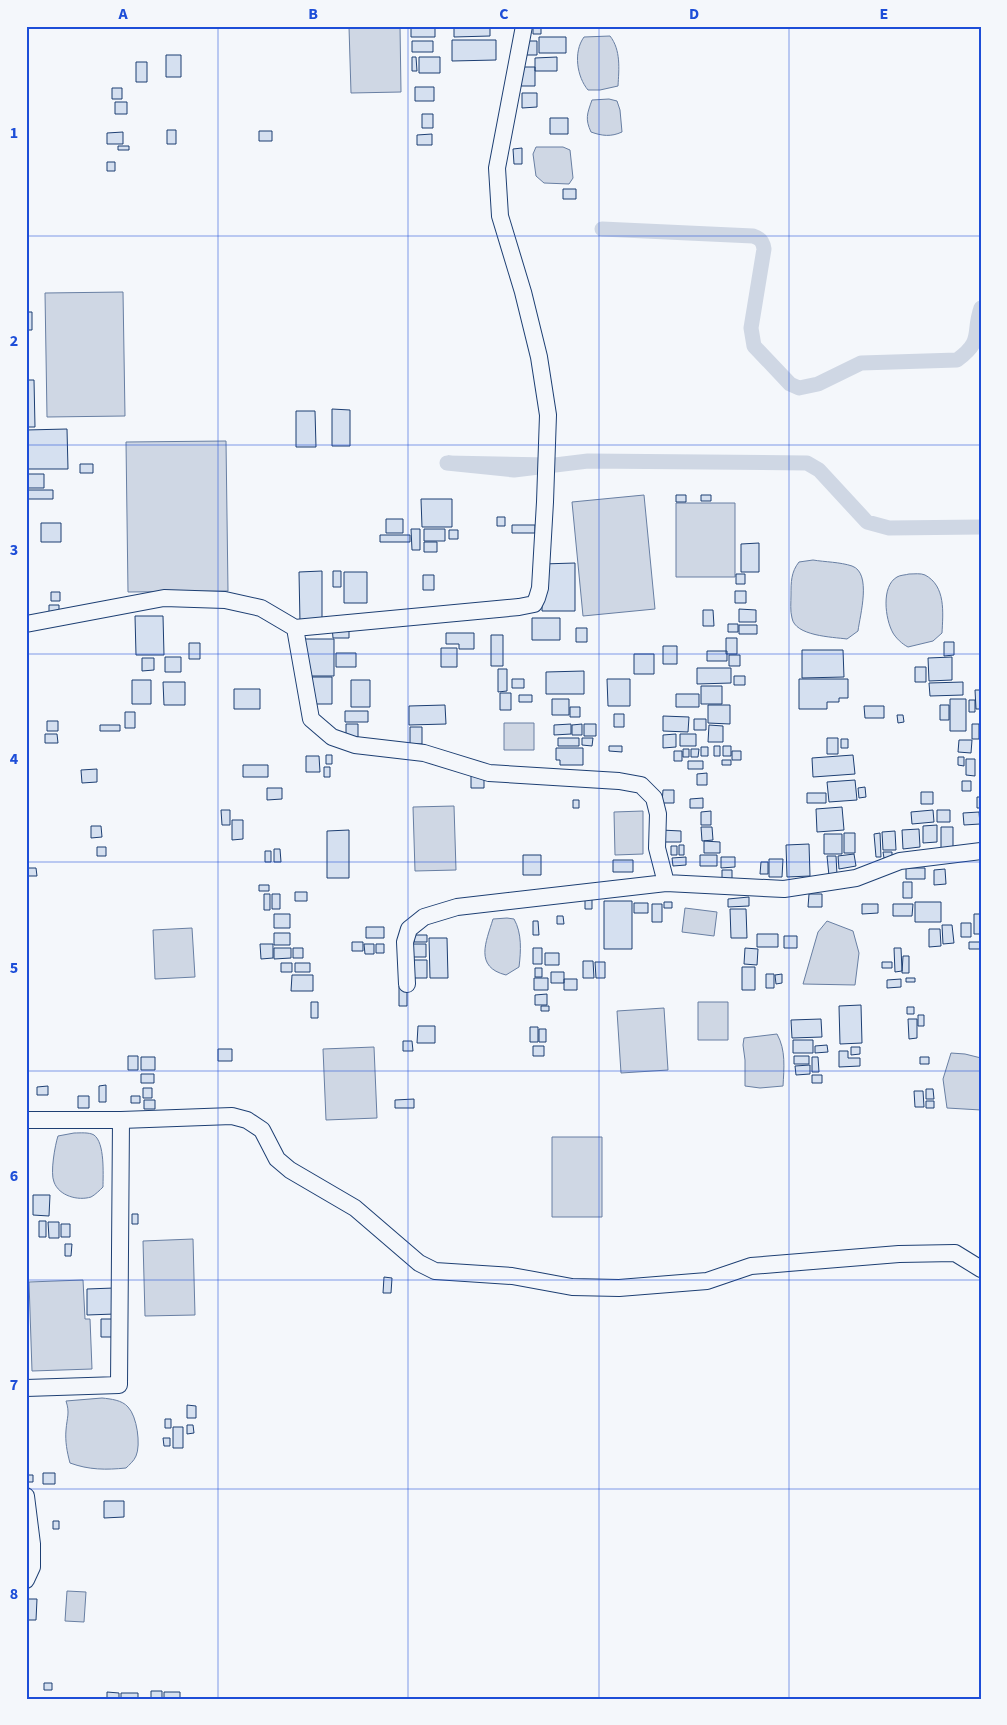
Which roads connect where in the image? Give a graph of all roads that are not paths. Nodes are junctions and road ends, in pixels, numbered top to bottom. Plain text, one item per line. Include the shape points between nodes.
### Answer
1 (524, 26) edge
2 (26, 624) edge
3 (295, 628) junction
4 (981, 852) edge
5 (666, 883) junction
6 (407, 984) dead end
7 (26, 1120) edge
8 (121, 1120) junction
9 (981, 1269) edge
10 (26, 1388) edge
11 (26, 1496) edge
12 (26, 1580) edge

1 - 3 street via 497,168 500,216 524,292 548,415 546,502 537,598 534,604 519,607
2 - 3 street via 164,598 224,600 261,608
3 - 5 street via 311,719 332,737 355,745 424,753 489,773 641,785 654,798 658,814 657,848
4 - 5 street via 900,861 856,878 784,889
5 - 6 street via 457,907 424,917 409,928 405,942
7 - 8 street
8 - 9 street via 232,1116 247,1120 262,1130 277,1159 290,1170 355,1208 419,1263 436,1270 512,1276 572,1287 619,1288 707,1281 751,1266 899,1254 955,1253
8 - 10 street via 119,1385
11 - 12 street via 32,1544 32,1566

